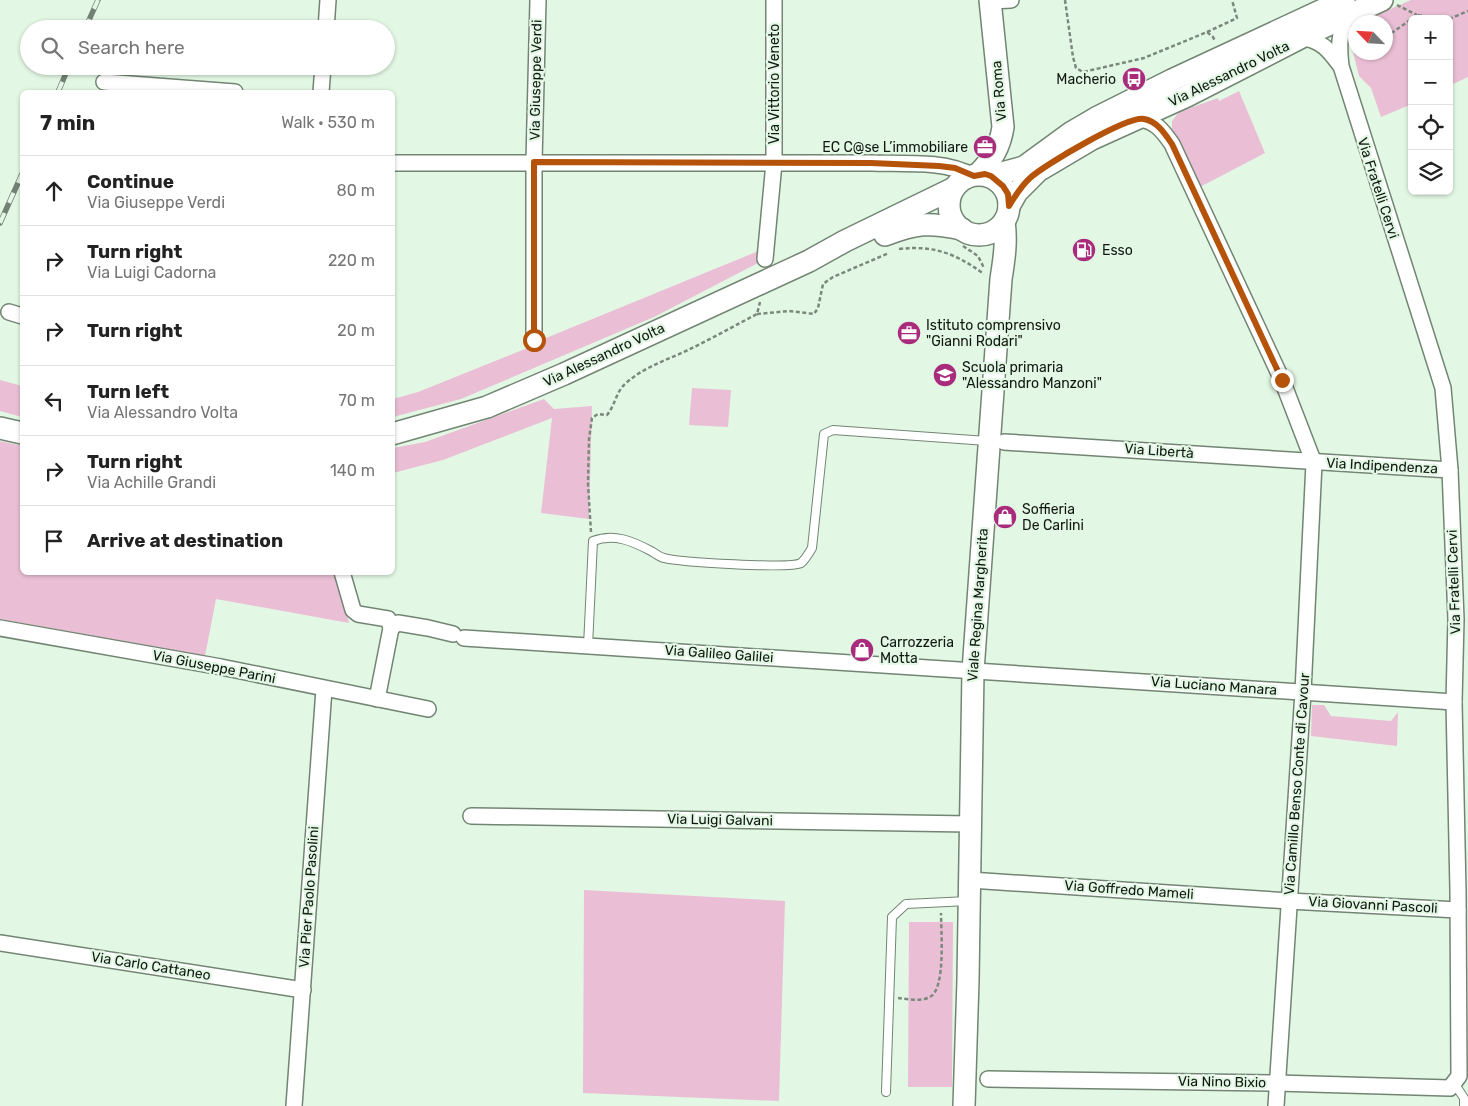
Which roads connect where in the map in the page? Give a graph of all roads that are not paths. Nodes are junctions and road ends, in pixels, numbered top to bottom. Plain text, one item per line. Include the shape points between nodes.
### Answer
1 (328, 0) edge
2 (538, 0) edge
3 (774, 0) edge
4 (998, 0) edge
5 (1388, 2) edge
6 (1319, 7) edge
7 (1346, 8) edge
8 (327, 20) edge
9 (1302, 37) junction
10 (1341, 66) junction
11 (322, 75) edge
12 (104, 82) dead end
13 (209, 90) edge
14 (321, 90) edge
15 (1138, 119) junction
16 (534, 162) junction
17 (395, 163) edge
18 (774, 163) junction
19 (939, 166) junction
20 (981, 175) junction
21 (953, 188) junction
22 (1006, 214) junction
23 (966, 236) junction
24 (765, 259) dead end
25 (809, 261) junction
26 (1001, 279) junction
27 (534, 340) dead end
28 (0, 428) edge
29 (20, 433) edge
30 (395, 433) edge
31 (996, 442) junction
32 (1314, 463) junction
33 (1450, 470) junction
34 (343, 575) edge
35 (0, 628) edge
36 (391, 628) junction
37 (588, 646) junction
38 (973, 671) junction
39 (324, 689) junction
40 (1303, 692) junction
41 (377, 699) junction
42 (1454, 702) junction
43 (428, 709) dead end
44 (1462, 732) edge
45 (470, 816) dead end
46 (970, 824) junction
47 (970, 880) junction
48 (969, 901) junction
49 (1289, 901) junction
50 (1463, 908) edge
51 (0, 943) edge
52 (303, 990) junction
53 (988, 1079) dead end
54 (1277, 1083) junction
55 (1454, 1083) junction
56 (886, 1092) dead end
57 (294, 1106) edge
58 (964, 1106) edge
59 (1276, 1106) edge
60 (1464, 1106) edge

1 - 8 street
2 - 16 street, Via Giuseppe Verdi
3 - 18 street, Via Vittorio Veneto
4 - 20 main road, Via Roma via 1003,127 998,147
5 - 7 main road, Via Alessandro Volta
6 - 7 main road, Via Alessandro Volta
6 - 20 main road, Via Alessandro Volta via 1096,118 1024,167
7 - 9 main road, Via Alessandro Volta
7 - 10 street, Via Fratelli Cervi via 1340,33
9 - 10 street, Via Fratelli Cervi via 1317,40
9 - 15 main road, Via Alessandro Volta
10 - 33 street, Via Fratelli Cervi via 1443,388
11 - 14 street
12 - 13 street
15 - 22 main road, Via Alessandro Volta via 1092,139 1038,171 1018,192
15 - 32 street via 1157,125 1172,144 1282,380
16 - 17 street
16 - 18 street
16 - 27 street, Via Giuseppe Verdi
18 - 19 street
18 - 24 street, Via Vittorio Veneto
19 - 20 street
19 - 21 street via 947,173
20 - 21 main road via 966,178
20 - 22 main road via 1003,186 1008,194
21 - 23 main road via 950,209 954,222
21 - 25 main road, Via Alessandro Volta
22 - 23 main road via 992,232
22 - 26 main road, Viale Regina Margherita
23 - 25 main road, Via Alessandro Volta via 937,224 907,227
23 - 26 main road, Viale Regina Margherita via 988,248
25 - 30 main road, Via Alessandro Volta via 487,407
26 - 31 main road, Viale Regina Margherita
28 - 29 main road
31 - 32 street, Via Libertà
31 - 37 lane via 833,430 824,434 812,548 801,563 794,565 673,560 662,558 629,540 614,537 593,541
31 - 38 main road, Viale Regina Margherita
32 - 33 street, Via Indipendenza
32 - 40 street, Via Camillo Benso Conte di Cavour
33 - 42 street, Via Fratelli Cervi via 1456,619
34 - 36 street via 353,610 358,614 388,619
35 - 39 street, Via Giuseppe Parini via 221,667
36 - 37 street, Via Galileo Galilei via 398,623 458,636
36 - 41 street
37 - 38 street, Via Galileo Galilei
38 - 40 street, Via Luciano Manara
38 - 46 main road, Viale Regina Margherita
39 - 41 street, Via Giuseppe Parini
39 - 52 street, Via Pier Paolo Pasolini
40 - 42 street, Via Luciano Manara
40 - 49 street, Via Camillo Benso Conte di Cavour
41 - 43 street, Via Giuseppe Parini
42 - 44 street, Via Fratelli Cervi
44 - 50 street, Via Fratelli Cervi via 1458,891
45 - 46 street, Via Luigi Galvani
46 - 47 main road, Viale Regina Margherita
47 - 48 main road, Viale Regina Margherita
47 - 49 street, Via Goffredo Mameli
48 - 56 lane via 906,904 892,918
48 - 58 main road, Viale Regina Margherita
49 - 50 street, Via Giovanni Pascoli
49 - 54 street, Via Camillo Benso Conte di Cavour
50 - 55 street, Via Fratelli Cervi via 1459,1076
51 - 52 street, Via Carlo Cattaneo
52 - 57 street, Via Pier Paolo Pasolini
53 - 54 street, Via Nino Bixio
54 - 55 street, Via Nino Bixio via 1450,1088
54 - 59 street, Via Camillo Benso Conte di Cavour
55 - 60 lane via 1464,1098

